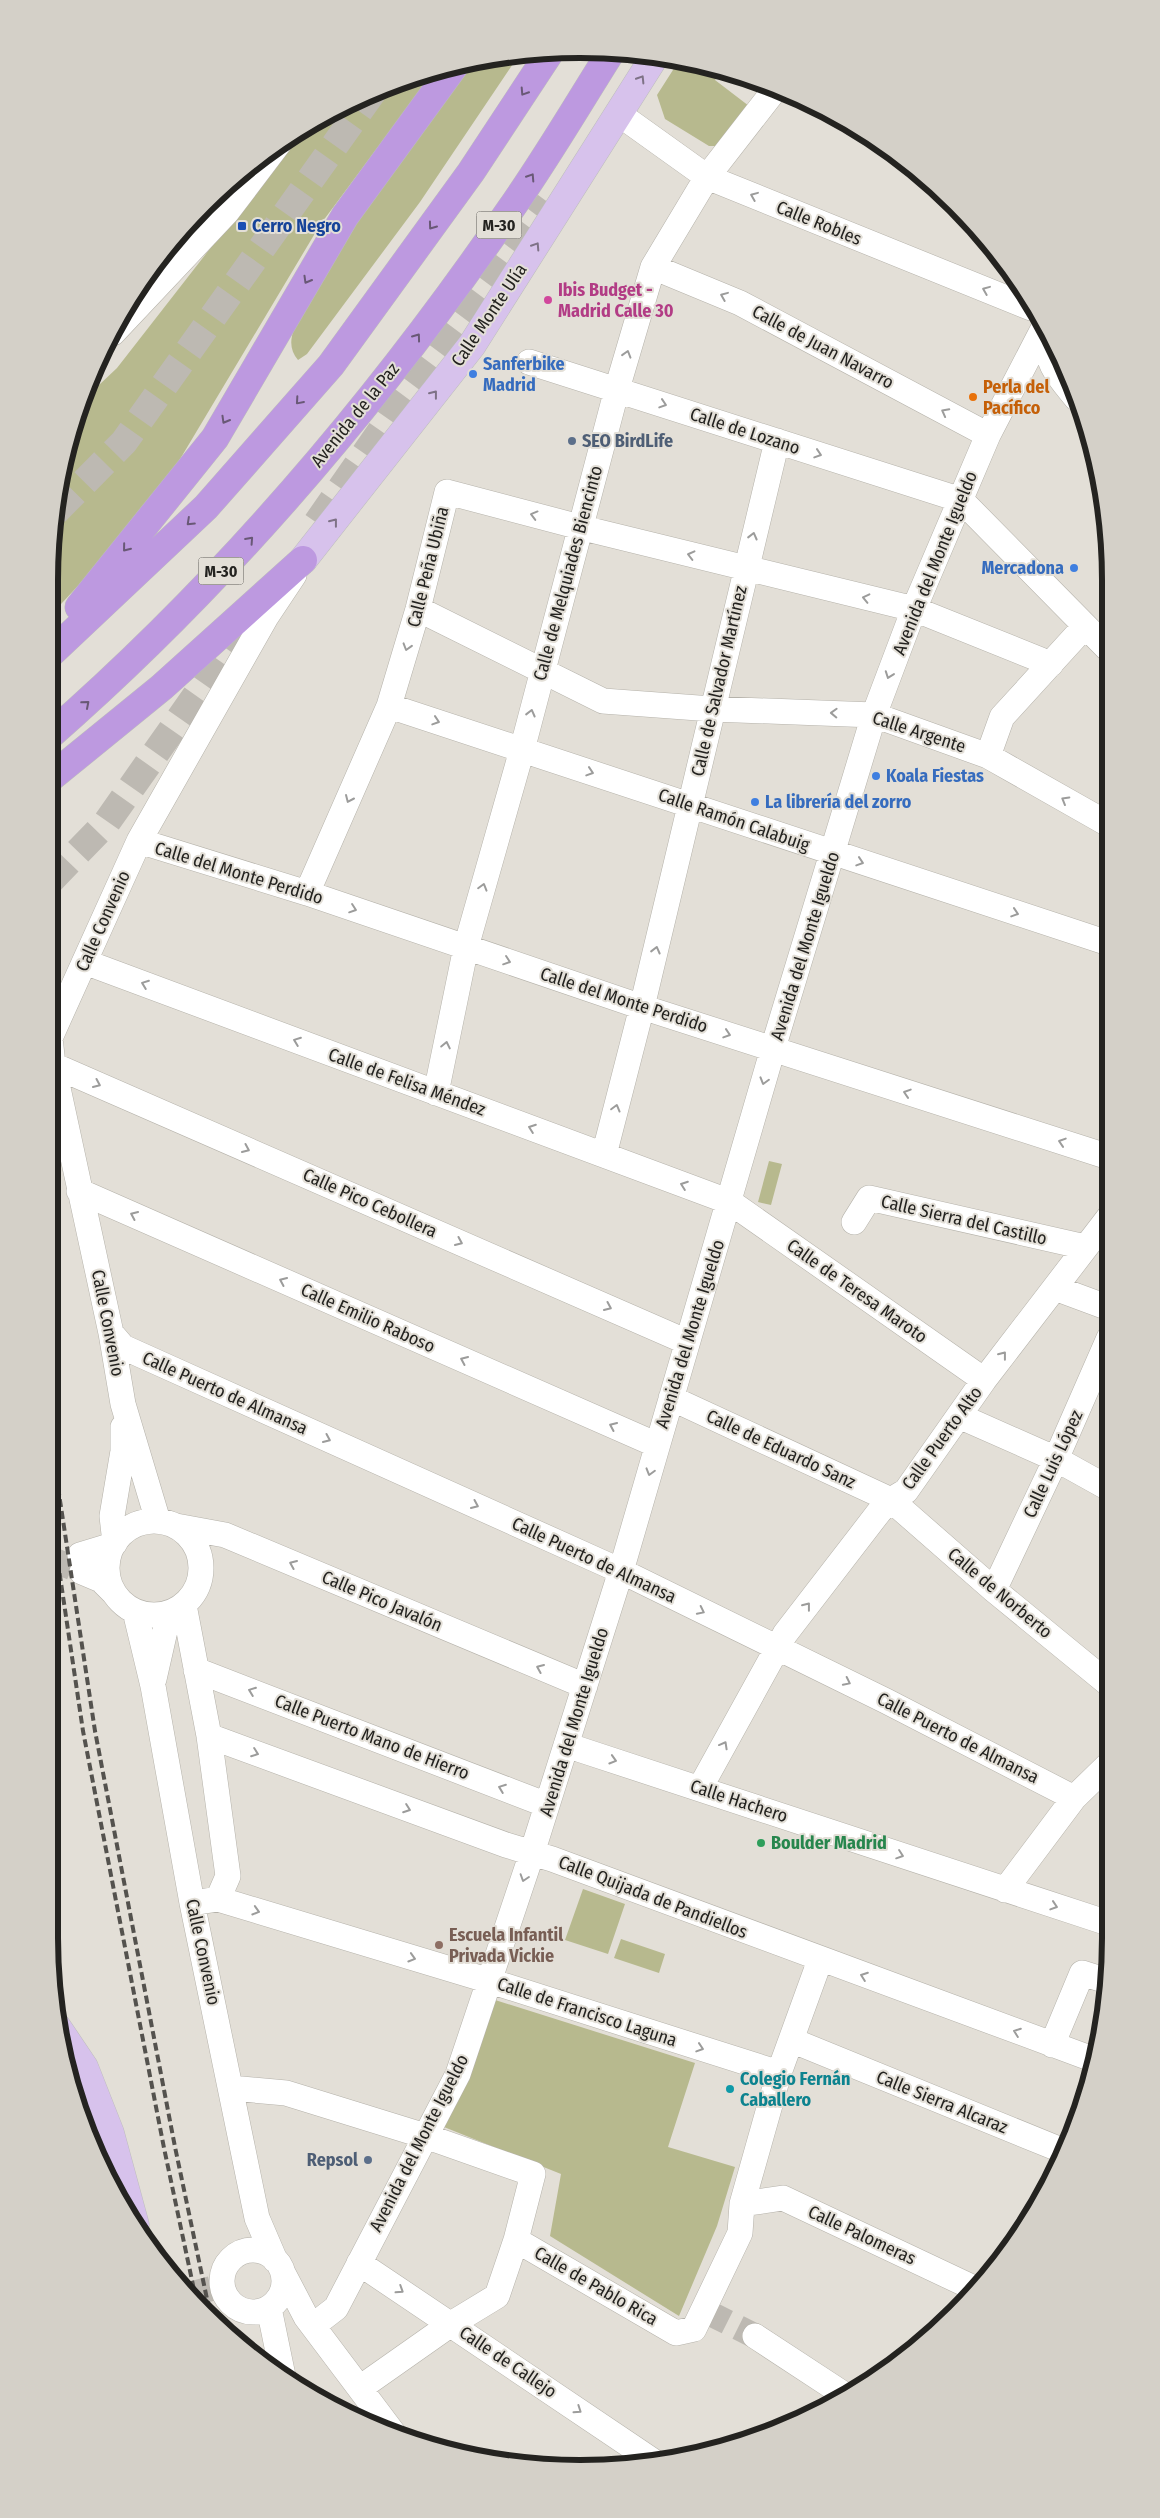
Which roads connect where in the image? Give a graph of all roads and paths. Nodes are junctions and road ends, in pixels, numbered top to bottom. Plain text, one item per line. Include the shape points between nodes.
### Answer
1 (545, 59) edge
2 (607, 59) edge
3 (651, 63) edge
4 (448, 74) edge
5 (772, 94) edge
6 (619, 114) junction
7 (263, 164) edge
8 (707, 178) junction
9 (653, 267) junction
10 (1023, 305) edge
11 (131, 313) edge
12 (1040, 334) edge
13 (1046, 344) edge
14 (529, 362) dead end
15 (1064, 383) edge
16 (617, 389) junction
17 (988, 435) junction
18 (776, 441) junction
19 (961, 500) junction
20 (581, 527) junction
21 (303, 560) junction
22 (746, 569) junction
23 (418, 609) junction
24 (914, 609) junction
25 (1085, 626) junction
26 (58, 634) edge
27 (1102, 643) edge
28 (58, 647) edge
29 (1051, 664) junction
30 (542, 672) junction
31 (389, 706) junction
32 (712, 709) junction
33 (874, 715) junction
34 (58, 728) edge
35 (522, 750) junction
36 (988, 756) junction
37 (58, 772) edge
38 (691, 805) junction
39 (1102, 821) edge
40 (139, 841) junction
41 (833, 854) junction
42 (307, 893) junction
43 (1102, 941) edge
44 (466, 947) junction
45 (85, 962) junction
46 (642, 1007) junction
47 (58, 1021) edge
48 (773, 1048) junction
49 (58, 1067) edge
50 (58, 1089) edge
51 (436, 1093) junction
52 (604, 1155) junction
53 (1102, 1155) edge
54 (79, 1191) junction
55 (730, 1202) junction
56 (854, 1222) dead end
57 (1102, 1227) edge
58 (1086, 1247) junction
59 (1055, 1288) junction
60 (1102, 1305) edge
61 (112, 1333) junction
62 (687, 1342) junction
63 (1102, 1354) edge
64 (984, 1380) junction
65 (671, 1398) junction
66 (123, 1404) junction
67 (959, 1416) junction
68 (657, 1445) junction
69 (1056, 1459) junction
70 (1102, 1485) edge
71 (892, 1500) junction
72 (167, 1524) junction
73 (114, 1544) junction
74 (621, 1571) junction
75 (994, 1590) junction
76 (114, 1593) junction
77 (176, 1609) junction
78 (135, 1611) junction
79 (778, 1648) junction
80 (196, 1670) junction
81 (1102, 1678) edge
82 (153, 1686) junction
83 (585, 1686) junction
84 (209, 1736) junction
85 (566, 1745) junction
86 (1102, 1773) edge
87 (700, 1788) junction
88 (1074, 1798) junction
89 (547, 1805) junction
90 (532, 1853) junction
91 (1004, 1890) junction
92 (218, 1899) junction
93 (192, 1903) junction
94 (1102, 1921) edge
95 (820, 1960) junction
96 (1100, 1979) edge
97 (490, 1981) junction
98 (791, 2040) junction
99 (69, 2044) edge
100 (1052, 2045) junction
101 (1088, 2057) edge
102 (779, 2073) junction
103 (231, 2088) junction
104 (425, 2136) junction
105 (1058, 2149) edge
106 (128, 2199) edge
107 (742, 2204) junction
108 (256, 2218) junction
109 (516, 2240) junction
110 (235, 2255) junction
111 (359, 2263) junction
112 (279, 2266) junction
113 (970, 2286) edge
114 (271, 2306) junction
115 (238, 2309) junction
116 (310, 2321) junction
117 (451, 2324) junction
118 (755, 2336) tunnel mouth
119 (276, 2342) junction
120 (282, 2366) edge
121 (360, 2388) junction
122 (839, 2391) edge
123 (386, 2423) edge
124 (646, 2456) edge

1 -> 28 highway via 472,172 331,365 206,507
34 -> 2 highway, Avenida de la Paz / M-30 via 118,676 249,542 377,391 510,210
6 -> 3 main road, Calle Monte Ulía
4 -> 26 highway via 345,216 214,438
5 - 8 street, Calle de Melquiades Biencinto
6 - 8 street, Calle Robles
21 -> 6 main road, Calle Monte Ulía via 472,344
7 - 11 street via 227,212
8 - 9 street, Calle de Melquiades Biencinto
10 -> 8 street, Calle Robles
16 -> 9 street, Calle de Melquiades Biencinto
17 -> 9 street, Calle de Juan Navarro via 740,303
12 - 17 street, Avenida del Monte Igueldo
13 - 15 street via 1052,368
14 - 16 street, Calle de Lozano
16 -> 18 street, Calle de Lozano
16 - 20 street, Calle de Melquiades Biencinto
17 - 19 street, Avenida del Monte Igueldo
18 -> 19 street, Calle de Lozano
22 -> 18 street, Calle de Salvador Martínez
19 - 24 street, Avenida del Monte Igueldo
19 - 25 street
22 -> 20 street, Calle Peña Ubiña
20 -> 23 street, Calle Peña Ubiña via 447,492
20 - 30 street, Calle de Melquiades Biencinto
21 - 37 highway via 162,687
21 - 40 street, Calle Convenio via 266,618
24 -> 22 street, Calle Peña Ubiña
22 - 32 street, Calle de Salvador Martínez
23 - 30 street, Calle Argente
23 -> 31 street, Calle Peña Ubiña
24 - 29 street, Calle Peña Ubiña
24 -> 33 street, Avenida del Monte Igueldo
25 - 27 street
25 - 29 street
29 - 36 street via 1002,717
30 - 32 street, Calle Argente via 603,701
35 -> 30 street, Calle de Melquiades Biencinto
31 -> 35 street, Calle Ramón Calabuig
31 -> 42 street, Calle Peña Ubiña
33 -> 32 street, Calle Argente
32 - 38 street, Calle de Salvador Martínez
33 - 36 street, Calle Argente
33 - 41 street, Avenida del Monte Igueldo
35 -> 38 street, Calle Ramón Calabuig
44 -> 35 street, Calle de Melquiades Biencinto
39 -> 36 street, Calle Argente
38 - 41 street, Calle Ramón Calabuig
46 -> 38 street, Calle de Salvador Martínez
40 - 42 street, Calle del Monte Perdido
40 - 45 street, Calle Convenio
41 -> 43 street, Calle Ramón Calabuig
41 - 48 street, Avenida del Monte Igueldo
42 -> 44 street, Calle del Monte Perdido
44 -> 46 street, Calle del Monte Perdido
51 -> 44 street, Calle de Melquiades Biencinto
45 - 47 street, Calle Convenio
51 -> 45 street, Calle de Felisa Méndez
46 -> 48 street, Calle del Monte Perdido
52 -> 46 street, Calle de Salvador Martínez
53 -> 48 street, Calle del Monte Perdido
48 -> 55 street, Avenida del Monte Igueldo
49 -> 62 street, Calle Pico Cebollera
50 - 54 street, Calle Convenio
52 -> 51 street, Calle de Felisa Méndez
55 -> 52 street, Calle de Felisa Méndez
54 - 61 street, Calle Convenio
68 -> 54 street, Calle Emilio Raboso
55 - 62 street, Avenida del Monte Igueldo
55 - 64 street, Calle de Teresa Maroto
56 - 58 street, Calle Sierra del Castillo via 869,1198
57 - 58 street, Calle Puerto Alto
58 - 59 street, Calle Puerto Alto
59 - 60 street
64 -> 59 street, Calle Puerto Alto
61 - 66 street, Calle Convenio
61 -> 74 street, Calle Puerto de Almansa via 123,1347
62 - 65 street, Avenida del Monte Igueldo
63 - 69 street, Calle Luis López
64 - 67 street, Calle Puerto Alto
65 - 68 street, Avenida del Monte Igueldo
65 - 71 street, Calle de Eduardo Sanz
66 - 72 street, Calle Convenio
66 - 73 street, Calle Convenio via 123,1451 112,1516
67 - 69 street
67 - 71 street, Calle Puerto Alto via 906,1491
68 -> 74 street, Avenida del Monte Igueldo
69 - 70 street
69 - 75 street, Calle Luis López
71 - 75 street, Calle de Norberto
79 -> 71 street, Calle Puerto Alto via 785,1634 879,1512
72 - 73 street via 133,1526
72 - 77 street via 189,1536 202,1564 194,1594
83 -> 72 street, Calle Pico Javalón via 226,1536
73 - 76 street via 107,1569
73 - 76 street via 81,1564
74 -> 79 street, Calle Puerto de Almansa
74 - 83 street, Avenida del Monte Igueldo
75 - 81 street, Calle de Norberto
76 - 78 street
77 - 78 street via 158,1615
77 - 80 street, Calle Convenio
77 - 82 street
78 - 82 street, Calle Convenio
87 -> 79 street, Calle Puerto Alto
79 -> 88 street, Calle Puerto de Almansa
80 - 84 street, Calle Convenio
89 -> 80 street, Calle Puerto Mano de Hierro
82 - 93 street, Calle Convenio
83 - 85 street, Avenida del Monte Igueldo
84 -> 90 street, Calle Quijada de Pandiellos
84 - 92 street, Calle Convenio via 228,1876
85 -> 87 street, Calle Hachero
85 - 89 street, Avenida del Monte Igueldo
86 - 88 street
87 -> 91 street, Calle Hachero
88 - 91 street
89 - 90 street, Avenida del Monte Igueldo
90 - 95 street, Calle Quijada de Pandiellos
90 -> 97 street, Avenida del Monte Igueldo
91 -> 94 street, Calle Hachero
92 - 93 street, Calle de Francisco Laguna
92 -> 97 street, Calle de Francisco Laguna
93 - 103 street, Calle Convenio
95 - 98 street
100 -> 95 street, Calle Quijada de Pandiellos
96 - 100 street via 1082,1973
97 -> 102 street, Calle de Francisco Laguna
97 - 104 street, Avenida del Monte Igueldo via 458,2074
98 - 102 street
98 - 105 street, Calle Sierra Alcaraz
99 - 106 main road via 84,2067 101,2108
100 - 101 street, Calle Quijada de Pandiellos
102 - 107 street
103 - 104 street via 286,2093
103 - 108 street, Calle Convenio
104 - 109 street via 533,2174
104 - 111 street, Avenida del Monte Igueldo
107 - 109 street, Calle de Pablo Rica via 740,2233 705,2311 694,2329 676,2333
107 - 113 street, Calle Palomeras via 783,2198
108 - 110 street
108 - 112 street, Calle Convenio
109 - 117 street via 497,2296
110 - 112 street via 256,2250 266,2253
110 - 115 street via 224,2269 221,2286 224,2296
111 - 116 street, Avenida del Monte Igueldo via 336,2308
111 -> 117 street, Calle de Callejo
112 - 114 street via 283,2290
112 - 116 street, Calle Convenio
114 - 115 street via 248,2312
114 - 116 street
114 - 119 street
115 - 119 street via 262,2325
116 - 121 street, Calle Convenio
117 - 121 street
117 -> 124 street, Calle de Callejo
118 - 122 street
119 - 120 street
121 - 123 street, Calle Convenio

